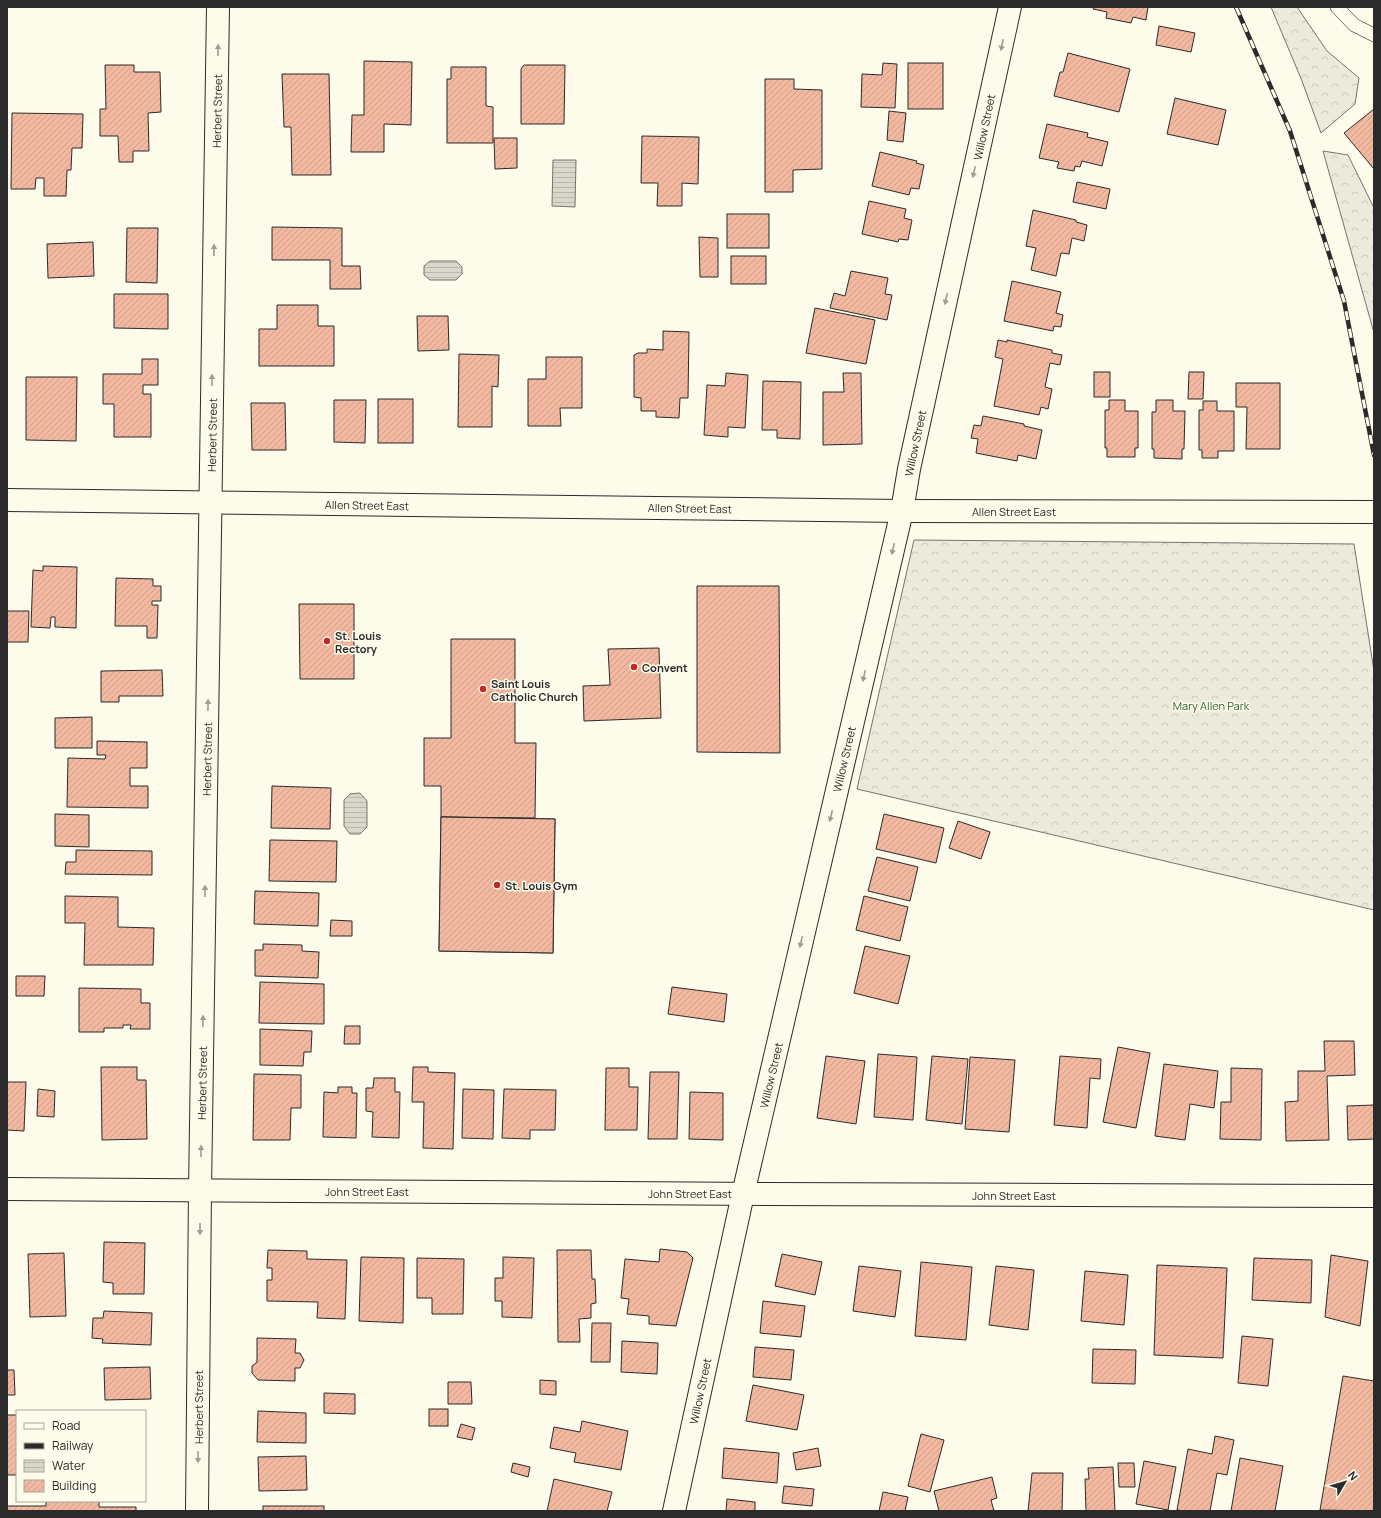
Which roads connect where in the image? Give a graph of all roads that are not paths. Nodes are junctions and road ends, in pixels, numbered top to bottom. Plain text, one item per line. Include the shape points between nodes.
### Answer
1 (218, 7) edge
2 (1010, 7) edge
3 (1337, 7) edge
4 (1374, 35) edge
5 (7, 500) edge
6 (211, 503) junction
7 (902, 511) junction
8 (1374, 512) edge
9 (7, 1189) edge
10 (200, 1190) junction
11 (743, 1194) junction
12 (1374, 1196) edge
13 (197, 1511) edge
14 (674, 1511) edge

6 -> 1 street, Herbert Street
2 -> 7 street, Willow Street
3 - 4 lane via 1354,25
5 - 6 street, Allen Street East
6 - 7 street, Allen Street East
10 -> 6 street, Herbert Street
7 - 8 street, Allen Street East
7 -> 11 street, Willow Street
9 - 10 street, John Street East
10 - 11 street, John Street East
10 -> 13 street, Herbert Street
11 - 12 street, John Street East
11 - 14 street, Willow Street

